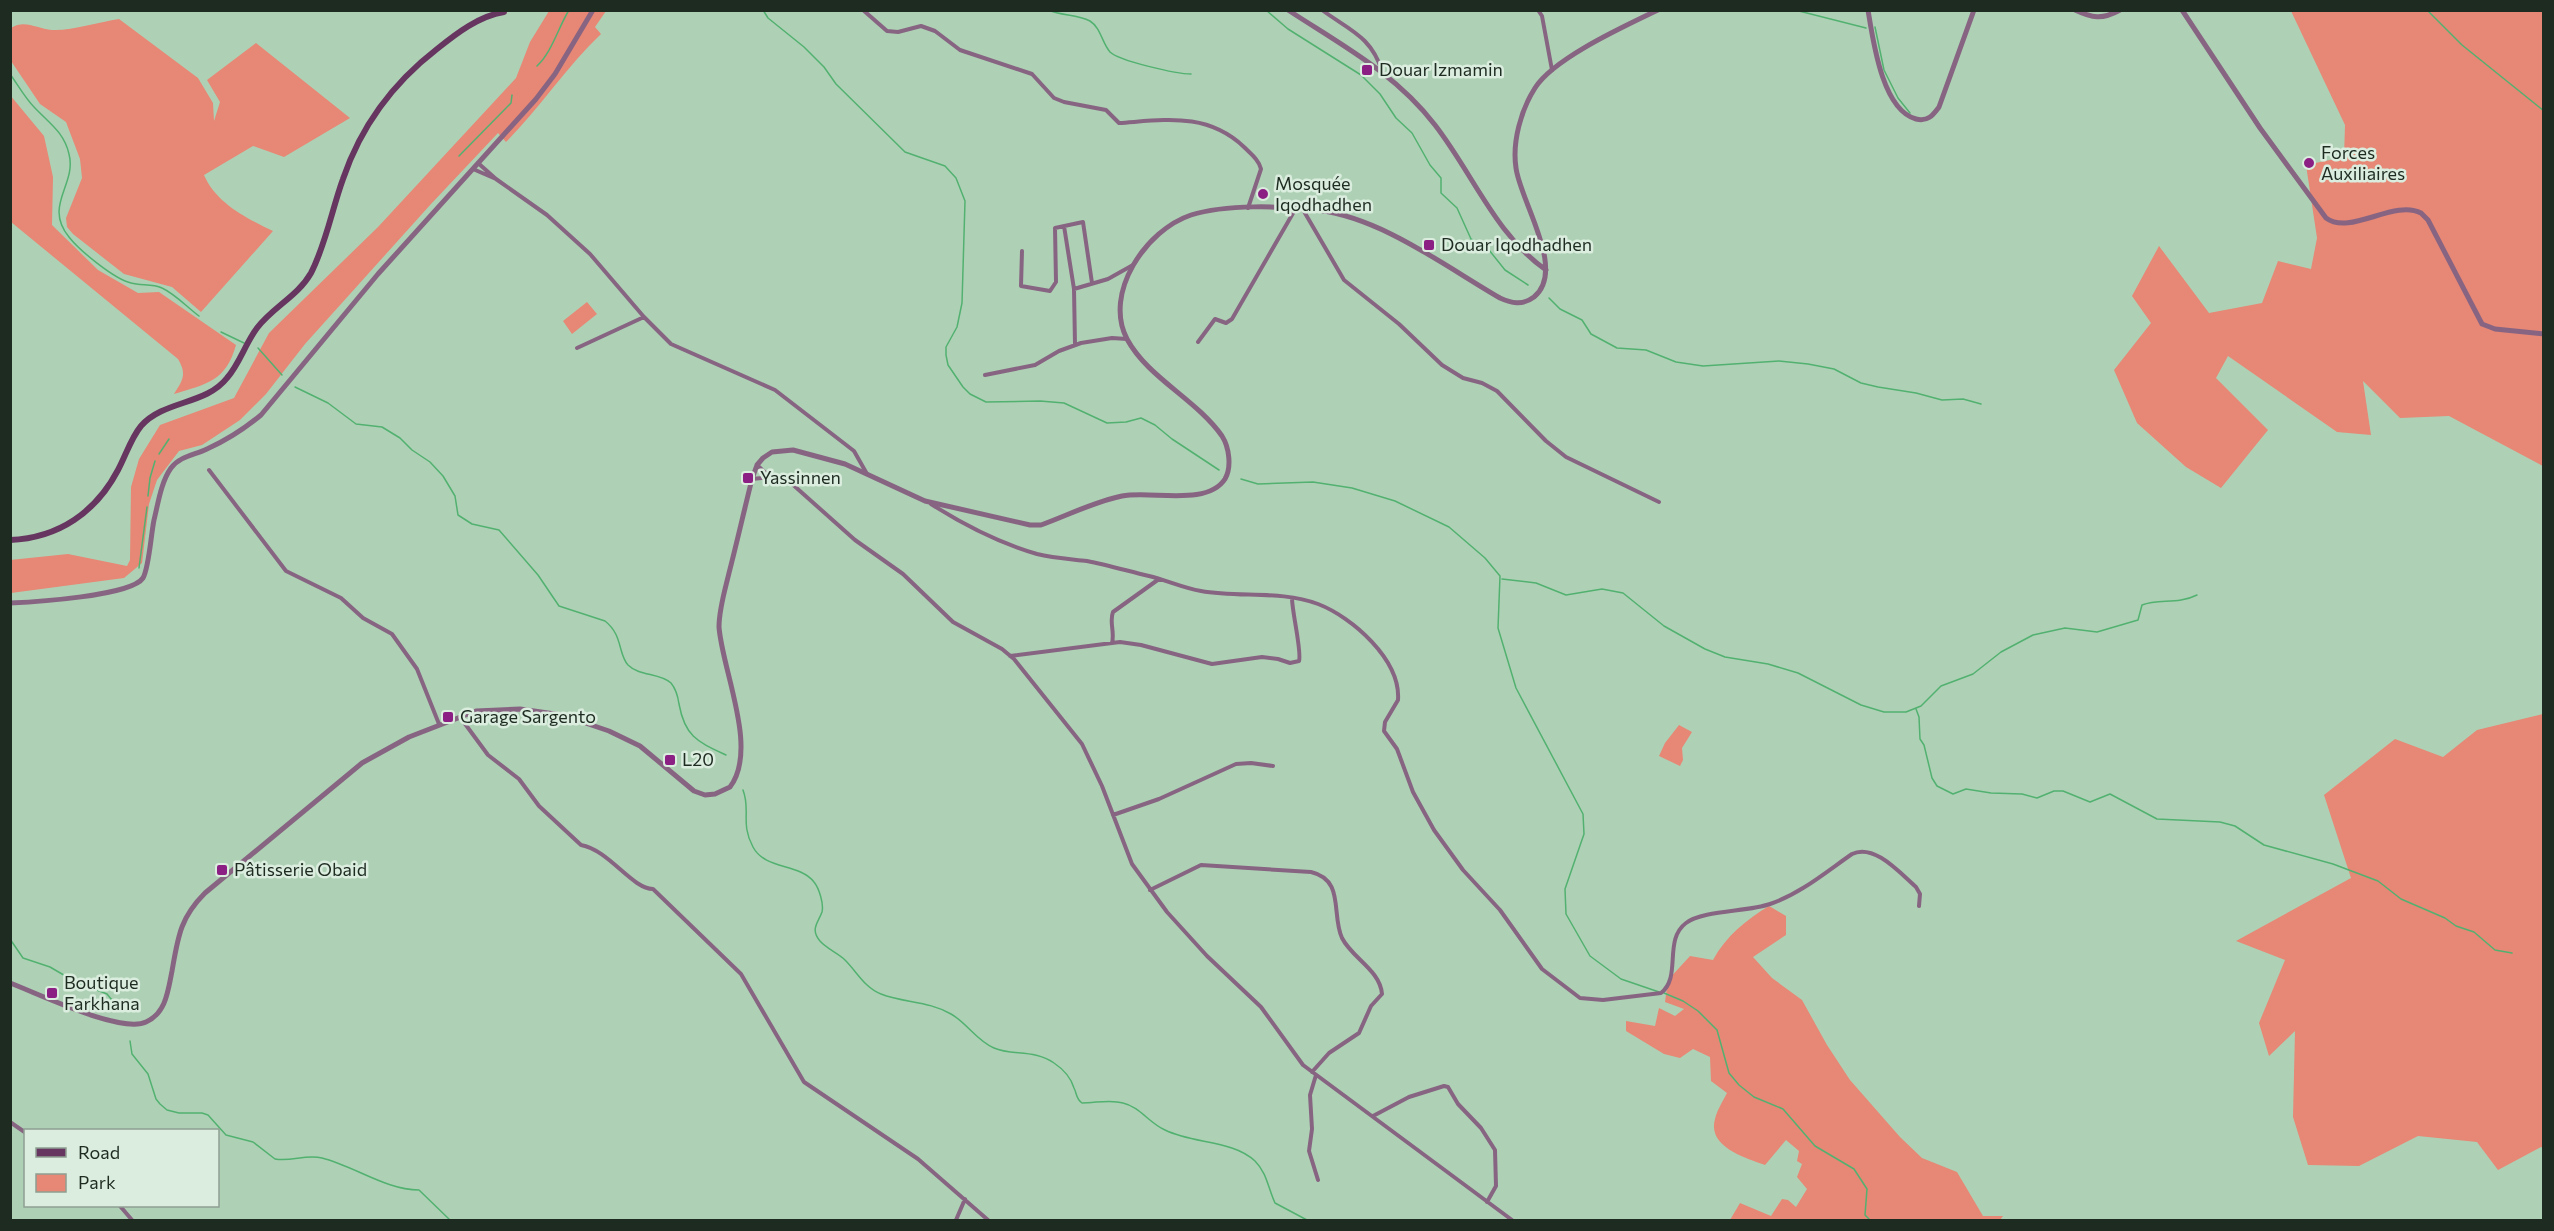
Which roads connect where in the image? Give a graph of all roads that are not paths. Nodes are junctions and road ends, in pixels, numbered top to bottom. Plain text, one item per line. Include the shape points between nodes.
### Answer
1 (512, 10) edge
2 (593, 10) edge
3 (864, 10) edge
4 (1288, 10) edge
5 (1322, 10) edge
6 (1538, 10) edge
7 (1658, 10) edge
8 (1868, 10) edge
9 (1974, 10) edge
10 (2075, 10) edge
11 (2120, 10) edge
12 (2182, 10) edge
13 (502, 11) edge
14 (487, 13) edge
15 (1552, 70) junction
16 (1382, 71) junction
17 (478, 163) junction
18 (472, 169) junction
19 (496, 179) junction
20 (1248, 208) junction
21 (1299, 208) junction
22 (1064, 226) junction
23 (1022, 251) dead end
24 (1133, 264) junction
25 (1546, 270) junction
26 (1092, 283) junction
27 (1074, 289) junction
28 (644, 317) junction
29 (2544, 334) edge
30 (1127, 339) junction
31 (1198, 342) dead end
32 (1076, 345) junction
33 (578, 348) dead end
34 (985, 375) dead end
35 (757, 465) junction
36 (209, 470) dead end
37 (868, 474) junction
38 (770, 477) junction
39 (752, 479) junction
40 (925, 501) junction
41 (1659, 502) dead end
42 (10, 540) edge
43 (1160, 579) junction
44 (1292, 598) junction
45 (10, 603) edge
46 (1112, 643) junction
47 (1010, 656) junction
48 (459, 717) junction
49 (439, 724) junction
50 (1274, 766) dead end
51 (1113, 815) junction
52 (1150, 891) junction
53 (1919, 906) dead end
54 (10, 983) edge
55 (1314, 1073) junction
56 (1373, 1116) junction
57 (10, 1122) edge
58 (24, 1132) edge
59 (1318, 1180) dead end
60 (965, 1199) junction
61 (1487, 1202) junction
62 (121, 1207) edge
63 (132, 1221) edge
64 (956, 1221) edge
65 (988, 1221) edge
66 (1512, 1221) edge

1 - 13 main road
2 - 17 street via 548,84
3 - 20 street via 887,31 921,26 934,30 960,50 1032,74 1054,98 1106,110 1119,123 1174,119 1220,128 1259,163 1261,169
4 - 16 street
5 - 16 street via 1367,42
6 - 15 street
7 - 15 street
8 - 9 street via 1878,63 1887,86 1906,114 1921,120 1930,118 1939,107
10 - 11 street via 2092,18 2103,18
12 - 29 street via 2260,128 2326,218 2344,223 2400,210 2421,213 2482,324
13 - 14 main road
14 - 42 main road via 418,64 369,121 350,160 311,272 297,291 258,327 226,380 209,392 147,420 105,492 78,519 43,535
15 - 25 street via 1528,102 1518,130 1515,156 1518,180 1542,247
16 - 25 street via 1408,93 1436,126 1522,252
17 - 18 street
17 - 19 street
18 - 19 street
18 - 45 street via 261,415 240,432 179,460 170,469 150,540 147,568 136,585 55,600
19 - 28 street via 547,215 590,254
20 - 21 street
20 - 24 street via 1204,212 1182,219 1152,242
21 - 25 street via 1345,214 1372,225 1513,304 1533,298 1541,289
21 - 31 street via 1230,322 1215,319
21 - 41 street via 1344,280 1400,324 1442,365 1497,391 1566,457
22 - 23 street via 1054,229 1056,282 1050,291 1021,286
22 - 26 street via 1083,222
22 - 27 street
24 - 26 street via 1108,279
24 - 30 street via 1120,300
26 - 27 street
27 - 32 street
28 - 33 street
28 - 37 street via 671,344 775,390 854,451
30 - 32 street
30 - 40 street via 1141,358 1221,434 1229,468 1220,486 1211,492 1188,495 1119,496 1041,525
32 - 34 street via 1035,365
35 - 37 street via 772,452 794,450 832,459
35 - 38 street
35 - 39 street
36 - 49 street via 286,571 341,598 363,618 392,634 417,669
37 - 40 street
38 - 39 street
38 - 47 street via 791,483 855,540 903,574 953,622
39 - 48 street via 719,624 739,736 739,770 730,787 705,795 640,746 562,715 503,709
40 - 43 street via 960,523 1015,547
43 - 44 street via 1200,591
43 - 46 street via 1113,612
44 - 46 street via 1301,656 1293,663 1262,657 1212,664 1141,645
44 - 53 street via 1318,604 1345,620 1386,659 1398,696 1384,731 1397,749 1413,792 1434,830 1500,910 1542,969 1580,998 1603,1000 1663,992 1669,983 1674,940 1687,922 1700,916 1772,904 1804,888 1857,851 1873,852 1906,878 1918,890
46 - 47 street
47 - 51 street via 1082,744
48 - 49 street
48 - 60 street via 488,755 519,779 539,806 581,845 612,861 644,889 653,890 741,974 804,1082 918,1159
49 - 54 street via 351,770 192,906 180,929 165,1003 145,1023 116,1023
50 - 51 street via 1236,764 1160,799
51 - 52 street via 1132,864
52 - 55 street via 1193,941 1261,1007 1295,1056
52 - 55 street via 1201,866 1311,872 1327,880 1337,899 1343,939 1374,976 1382,994 1371,1006 1359,1033 1329,1053
55 - 56 street
55 - 59 street via 1309,1151
56 - 61 street
56 - 61 street via 1409,1097 1448,1087 1495,1150 1496,1186
57 - 58 street
60 - 64 street
60 - 65 street
61 - 66 street
62 - 63 street

